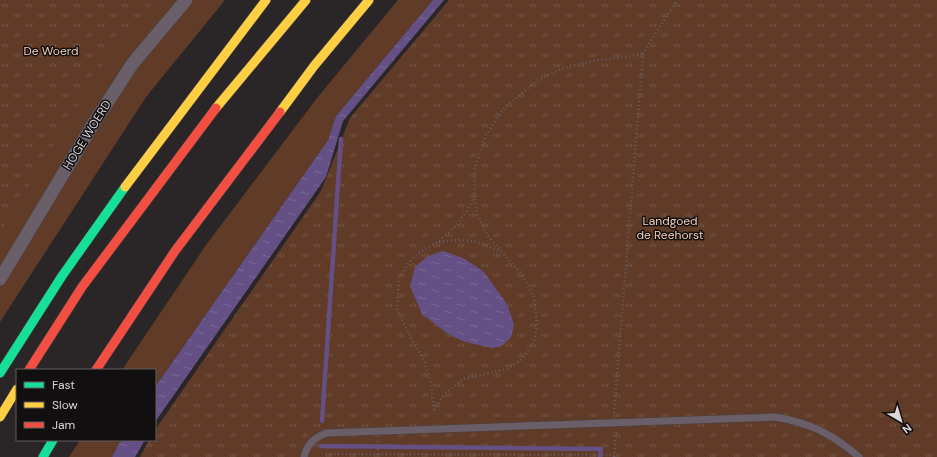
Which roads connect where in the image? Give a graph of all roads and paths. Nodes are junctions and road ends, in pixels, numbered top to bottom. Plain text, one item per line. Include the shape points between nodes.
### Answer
1 (186, 0) edge
2 (266, 0) edge
3 (306, 0) edge
4 (368, 0) edge
5 (676, 0) edge
6 (643, 53) junction
7 (474, 196) junction
8 (438, 242) junction
9 (502, 252) junction
10 (0, 279) edge
11 (30, 369) edge
12 (97, 369) edge
13 (0, 373) edge
14 (16, 391) edge
15 (0, 418) edge
16 (617, 423) junction
17 (52, 441) edge
18 (378, 442) dead end
19 (326, 454) dead end
20 (378, 454) junction
21 (440, 456) edge
22 (587, 456) edge
23 (614, 456) edge
24 (43, 457) edge
25 (304, 457) edge
26 (859, 457) edge

1 - 10 street, HOGE WOERD via 133,63
2 - 13 highway via 109,207 31,322
3 - 11 highway via 222,100 82,287
4 - 12 highway via 314,66 175,251
5 - 6 path
6 - 7 path via 593,60 563,68 538,80 505,107 486,135 475,167
6 - 16 path via 613,412
7 - 8 path via 457,224
7 - 9 path via 477,214 488,236
8 - 9 path via 470,240
8 - 9 path via 409,262 399,279 397,296 397,309 424,360 431,383 434,410 444,395 463,379 507,369 522,359 534,342 537,324 534,297 521,273
14 - 15 highway
16 - 23 path
16 - 25 lane via 326,433 311,442
16 - 26 lane via 775,417 817,428
17 - 24 highway
18 - 20 path
19 - 20 path
20 - 21 path
21 - 22 path
22 - 23 path

